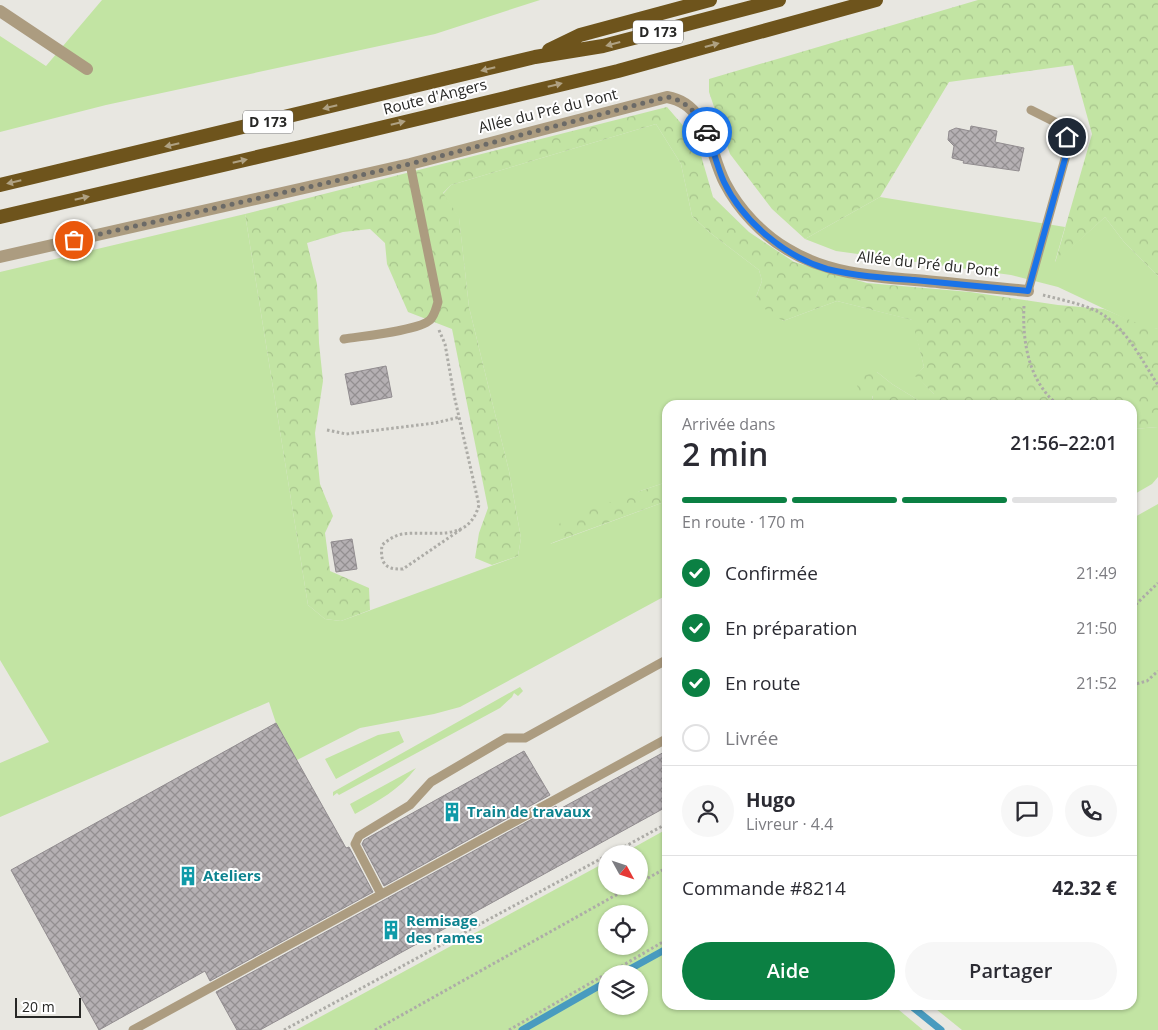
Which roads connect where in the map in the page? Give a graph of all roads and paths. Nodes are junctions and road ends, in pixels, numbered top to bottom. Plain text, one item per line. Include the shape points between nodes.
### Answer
1 (710, 0) edge
2 (779, 0) edge
3 (876, 0) edge
4 (0, 11) edge
5 (535, 57) junction
6 (87, 69) dead end
7 (1032, 110) dead end
8 (410, 164) junction
9 (0, 185) edge
10 (0, 217) edge
11 (0, 257) edge
12 (1028, 291) junction
13 (430, 321) junction
14 (344, 340) dead end
15 (1158, 385) edge
16 (1053, 400) edge
17 (460, 417) junction
18 (327, 430) dead end
19 (463, 528) junction
20 (1158, 583) edge
21 (1137, 603) edge
22 (662, 662) edge
23 (1158, 671) edge
24 (1137, 683) edge
25 (662, 741) edge
26 (662, 826) edge
27 (628, 845) edge
28 (598, 860) edge
29 (662, 870) edge
30 (648, 878) edge
31 (381, 894) junction
32 (616, 895) edge
33 (662, 943) edge
34 (623, 965) edge
35 (598, 979) edge
36 (133, 1030) edge
37 (284, 1030) edge
38 (375, 1030) edge
39 (509, 1030) edge

1 - 5 highway via 580,35
2 -> 5 highway, Route d'Angers / D 173 via 603,46
10 -> 3 highway, Route d'Angers / D 173 via 618,70
4 - 6 street
5 -> 9 highway, Route d'Angers / D 173
7 - 12 lane via 1065,127 1068,148
8 - 11 street, Allée du Pré du Pont
8 - 12 street, Allée du Pré du Pont via 667,97 676,99 698,116 724,182 746,214 765,233 806,260 827,269 876,277
8 - 13 lane via 438,302
12 - 15 path via 1091,308 1108,318 1125,335
12 - 16 path via 1023,316 1027,347 1034,375
13 - 14 lane
13 - 17 path via 445,344
17 - 18 path via 346,434
17 - 19 path via 479,505 476,516
19 - 19 path via 451,533 402,534 382,545 380,557 385,565 403,569
20 - 21 path
22 - 31 lane via 525,738 506,738 431,782 410,805 359,836 355,844
23 - 24 path
25 - 31 lane
26 - 27 path
28 - 37 path
29 - 30 path
31 - 36 lane
32 - 38 path
33 - 34 path
35 - 39 path

